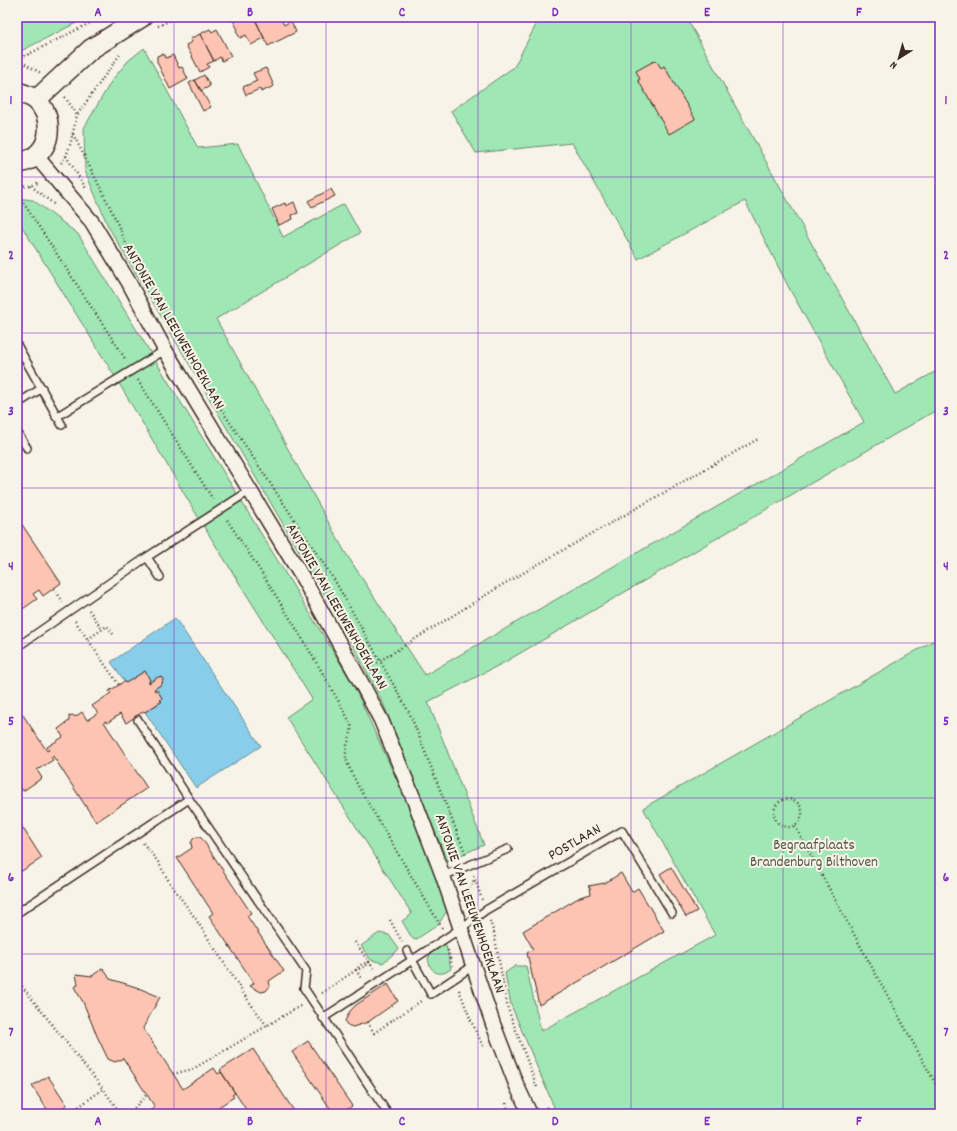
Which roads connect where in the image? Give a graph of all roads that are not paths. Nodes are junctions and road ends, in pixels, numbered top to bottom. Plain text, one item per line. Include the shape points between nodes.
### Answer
1 (147, 23) edge
2 (17, 92) edge
3 (36, 100) junction
4 (36, 156) junction
5 (17, 164) edge
6 (17, 345) edge
7 (166, 350) junction
8 (42, 388) junction
9 (93, 395) junction
10 (97, 401) dead end
11 (17, 404) edge
12 (56, 417) junction
13 (62, 425) dead end
14 (17, 432) edge
15 (28, 448) dead end
16 (249, 491) junction
17 (148, 557) junction
18 (160, 576) dead end
19 (17, 647) edge
20 (138, 720) dead end
21 (190, 799) junction
22 (508, 849) dead end
23 (443, 876) junction
24 (17, 913) edge
25 (672, 913) dead end
26 (460, 929) junction
27 (407, 951) road end
28 (412, 960) junction
29 (473, 966) junction
30 (323, 1018) junction
31 (388, 1114) edge
32 (530, 1114) edge

1 - 3 main road via 91,49
2 - 3 main road
3 - 4 main road via 48,121 48,133 45,145
4 - 5 main road
4 - 7 street, ANTONIE VAN LEEUWENHOEKLAAN via 92,222
6 - 8 lane
7 - 9 lane
7 - 16 street, ANTONIE VAN LEEUWENHOEKLAAN
8 - 11 lane
8 - 12 lane
9 - 10 lane
9 - 12 lane
12 - 13 lane
14 - 15 lane
16 - 17 lane
16 - 23 street, ANTONIE VAN LEEUWENHOEKLAAN via 304,580 381,720
17 - 18 lane
17 - 19 lane
20 - 21 lane
21 - 24 lane
21 - 30 lane via 306,971 304,988
22 - 23 lane
23 - 26 street, ANTONIE VAN LEEUWENHOEKLAAN
25 - 26 lane, POSTLAAN via 622,831 486,910
26 - 28 lane, POSTLAAN
26 - 29 street, ANTONIE VAN LEEUWENHOEKLAAN
27 - 28 lane
28 - 29 lane via 431,994
28 - 30 lane, POSTLAAN
29 - 32 street, ANTONIE VAN LEEUWENHOEKLAAN via 516,1084
30 - 31 lane

